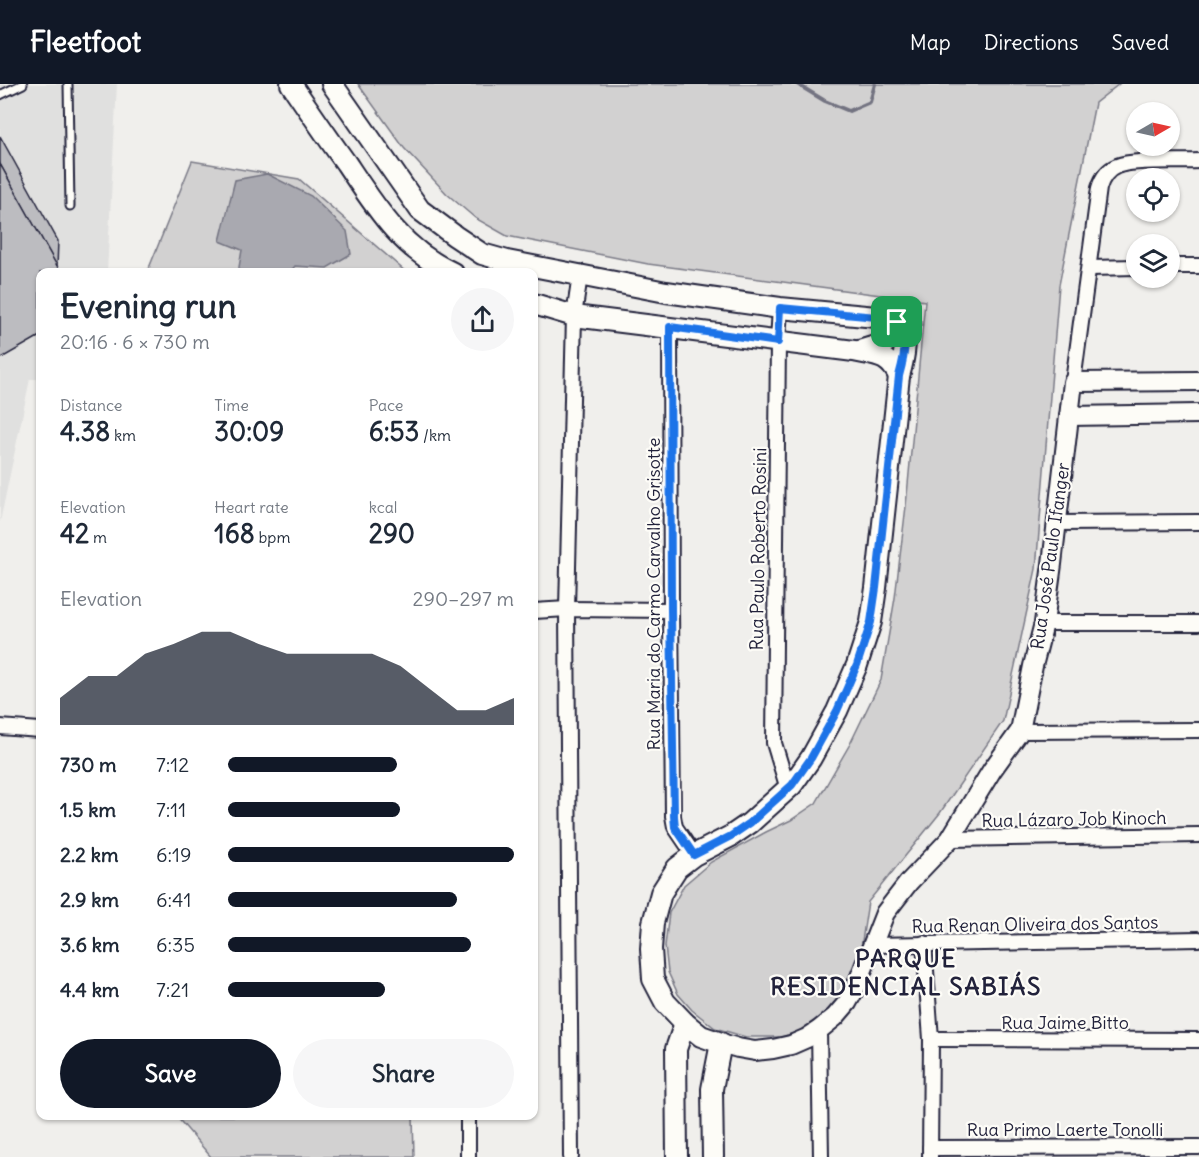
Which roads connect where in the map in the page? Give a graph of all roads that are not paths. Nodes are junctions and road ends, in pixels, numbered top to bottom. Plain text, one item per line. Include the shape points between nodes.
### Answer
1 (23, 84) edge
2 (68, 84) edge
3 (291, 84) edge
4 (332, 84) edge
5 (0, 95) edge
6 (1199, 161) edge
7 (70, 206) dead end
8 (1180, 266) edge
9 (1199, 266) edge
10 (1126, 267) edge
11 (442, 268) edge
12 (1089, 268) junction
13 (580, 275) junction
14 (538, 305) edge
15 (780, 308) junction
16 (574, 316) junction
17 (873, 316) junction
18 (670, 327) junction
19 (778, 342) junction
20 (856, 351) junction
21 (899, 376) junction
22 (1199, 381) edge
23 (1073, 382) junction
24 (1199, 414) edge
25 (1069, 416) junction
26 (1199, 522) edge
27 (1057, 523) junction
28 (567, 609) junction
29 (671, 610) junction
30 (538, 611) edge
31 (1044, 623) junction
32 (1199, 623) edge
33 (0, 727) edge
34 (36, 730) edge
35 (1199, 730) edge
36 (1020, 731) junction
37 (788, 789) junction
38 (1199, 835) edge
39 (950, 839) junction
40 (694, 855) junction
41 (1199, 939) edge
42 (924, 944) junction
43 (872, 945) junction
44 (685, 1023) junction
45 (819, 1030) junction
46 (931, 1039) junction
47 (1199, 1040) edge
48 (720, 1043) junction
49 (468, 1120) edge
50 (1199, 1147) edge
51 (930, 1152) edge
52 (468, 1157) edge
53 (571, 1157) edge
54 (678, 1157) edge
55 (713, 1157) edge
56 (821, 1157) edge

1 - 5 lane
2 - 7 lane
3 - 11 main road via 388,222
4 - 13 main road via 420,210 482,254
6 - 12 street, Rua José Paulo Ifanger via 1128,162 1110,170 1099,188
8 - 9 street
10 - 12 street
12 - 23 street, Rua José Paulo Ifanger
13 - 15 main road
13 - 16 street
14 - 16 main road
15 - 17 main road
15 - 19 street, Rua Paulo Roberto Rosini
16 - 18 main road
16 - 28 street
17 - 20 main road via 890,328 890,338
17 - 21 main road via 897,322 902,329 904,359
18 - 19 main road
18 - 29 street, Rua Maria do Carmo Carvalho Grisotte
19 - 20 main road
19 - 37 street, Rua Paulo Roberto Rosini via 774,743
20 - 21 main road via 885,358
21 - 37 main road via 871,622 837,711
22 - 23 street
23 - 25 street, Rua José Paulo Ifanger
24 - 25 street
25 - 27 street, Rua José Paulo Ifanger
26 - 27 street
27 - 31 street, Rua José Paulo Ifanger
28 - 29 street
28 - 30 street
28 - 53 street
29 - 40 street, Rua Maria do Carmo Carvalho Grisotte via 675,827
31 - 32 street
31 - 36 street, Rua José Paulo Ifanger
33 - 34 street
35 - 36 street
36 - 39 street, Rua José Paulo Ifanger
37 - 40 main road via 750,823
38 - 39 street, Rua Lázaro Job Kinoch
39 - 43 street, Rua José Paulo Ifanger via 885,914
40 - 44 main road via 677,867 661,893 651,949 653,979 665,1002
41 - 42 street, Rua Renan Oliveira dos Santos
42 - 43 street, Rua Renan Oliveira dos Santos
42 - 46 street
43 - 45 street, Rua José Paulo Ifanger via 847,1003
44 - 48 main road via 701,1036
44 - 54 main road via 676,1049
45 - 48 street, Rua José Paulo Ifanger via 773,1049 755,1051
45 - 56 street
46 - 47 street, Rua Jaime Bitto
46 - 51 street
48 - 55 main road via 712,1089
49 - 52 street
50 - 51 street, Rua Primo Laerte Tonolli

